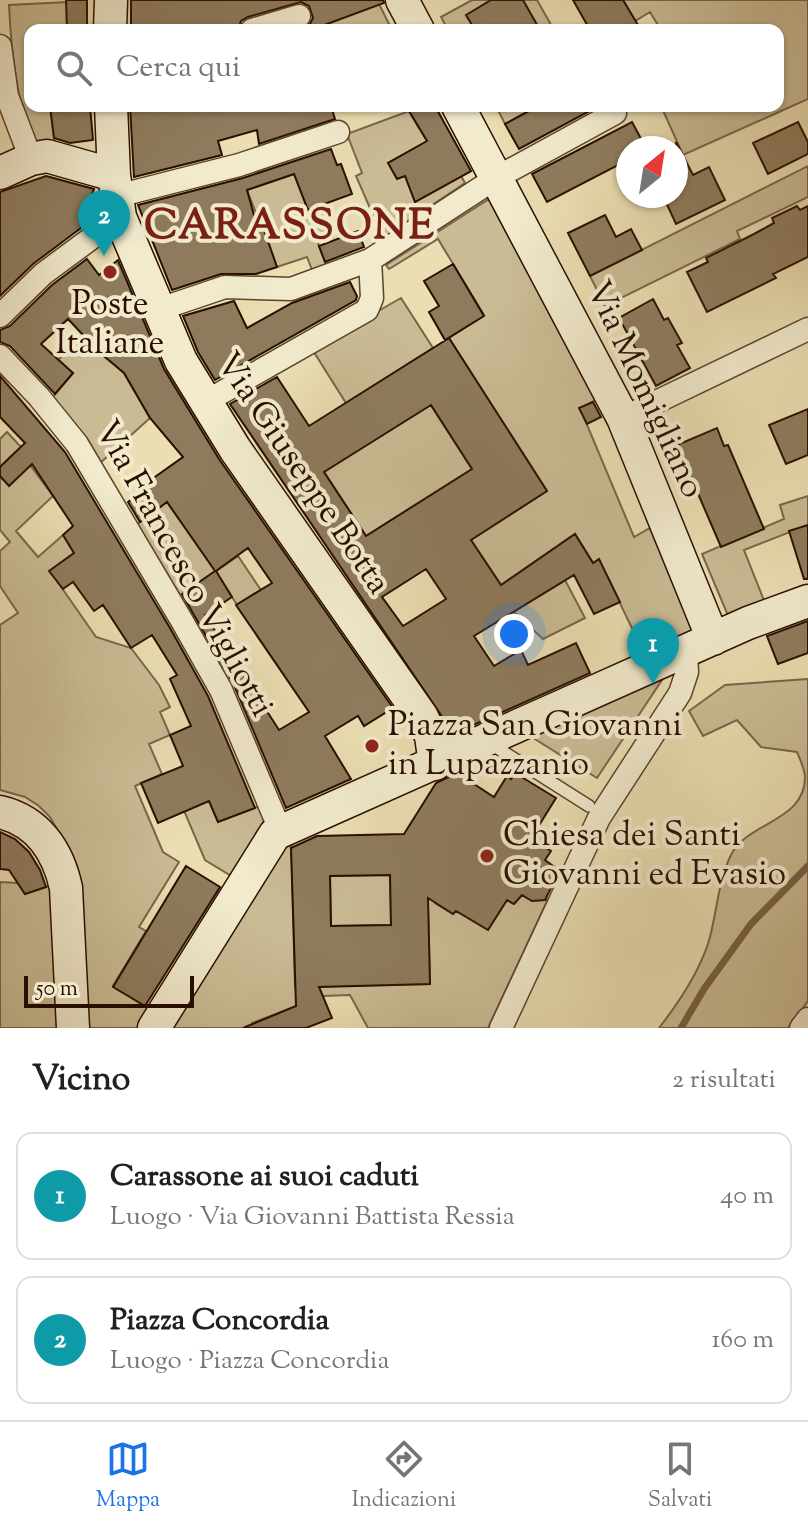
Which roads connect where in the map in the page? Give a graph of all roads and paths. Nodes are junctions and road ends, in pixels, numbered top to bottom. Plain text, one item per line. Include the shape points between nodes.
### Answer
1 (111, 0) edge
2 (402, 0) edge
3 (299, 16) dead end
4 (110, 24) edge
5 (272, 24) edge
6 (415, 24) edge
7 (0, 46) edge
8 (111, 112) edge
9 (461, 112) edge
10 (615, 113) dead end
11 (338, 132) dead end
12 (31, 159) junction
13 (0, 173) edge
14 (496, 178) junction
15 (117, 196) junction
16 (370, 260) junction
17 (157, 310) junction
18 (0, 316) edge
19 (808, 329) edge
20 (0, 356) edge
21 (205, 402) junction
22 (623, 418) junction
23 (808, 601) edge
24 (699, 645) junction
25 (487, 741) junction
26 (435, 764) junction
27 (589, 806) dead end
28 (0, 812) edge
29 (281, 832) junction
30 (808, 1019) edge
31 (73, 1028) edge
32 (154, 1028) edge
33 (501, 1028) edge
34 (801, 1028) edge

1 - 4 street
2 - 6 street
3 - 5 street
7 - 12 street via 7,96
8 - 15 street, Via Giuseppe Botta
9 - 14 street, Via Momigliano
10 - 14 street
11 - 15 street via 239,165
12 - 13 street
12 - 15 street via 53,156
14 - 16 street
14 - 22 street, Via Momigliano
15 - 17 street, Via Giuseppe Botta
15 - 18 street via 81,244
16 - 17 street via 294,289 225,287
16 - 21 street via 372,298 367,310
17 - 21 street, Via Giuseppe Botta
19 - 22 street
20 - 29 street, Via Francesco Vigliotti via 71,435 174,608 221,690
21 - 26 street, Via Giuseppe Botta via 422,717
22 - 24 street, Via Momigliano
23 - 24 street
24 - 25 street
24 - 33 street via 680,693 599,818
25 - 26 street
25 - 27 lane
26 - 29 street
28 - 31 street via 40,834 61,868
29 - 32 street via 268,844
30 - 34 street

